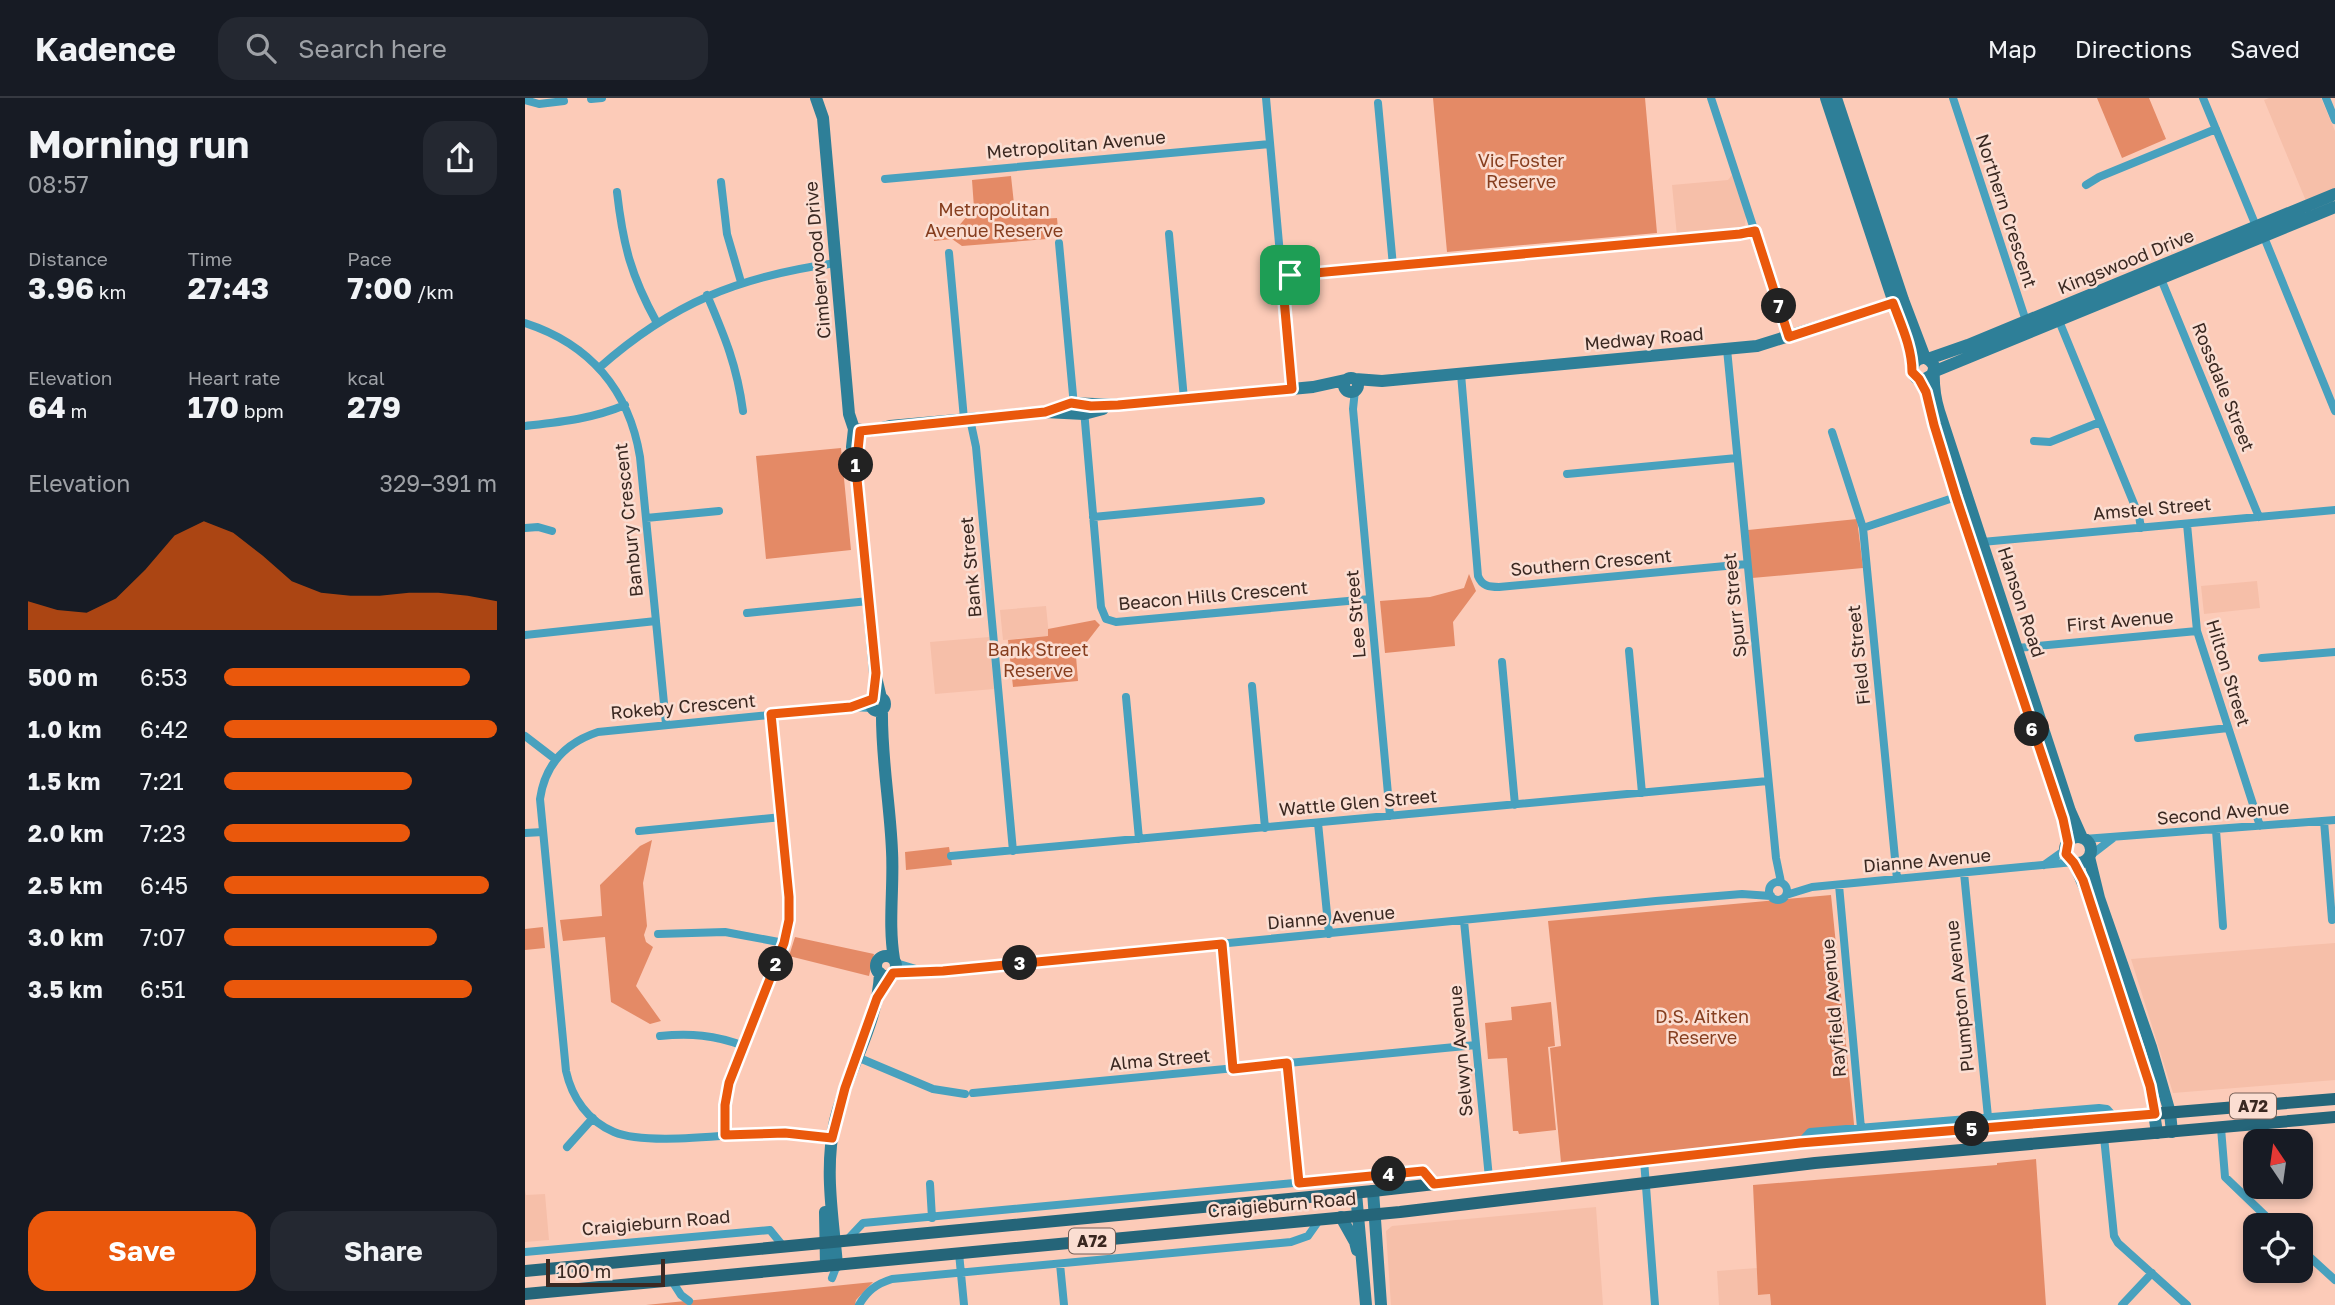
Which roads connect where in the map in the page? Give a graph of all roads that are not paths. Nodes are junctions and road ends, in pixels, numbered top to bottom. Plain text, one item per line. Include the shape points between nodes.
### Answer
1 (602, 98) edge
2 (817, 98) edge
3 (825, 98) edge
4 (1266, 98) edge
5 (1711, 98) edge
6 (1826, 98) edge
7 (1836, 98) edge
8 (1953, 98) edge
9 (2203, 98) edge
10 (2326, 98) edge
11 (591, 99) edge
12 (525, 100) edge
13 (564, 101) dead end
14 (1377, 103) dead end
15 (823, 118) junction
16 (2335, 120) edge
17 (2216, 129) junction
18 (1270, 144) junction
19 (885, 178) dead end
20 (721, 182) dead end
21 (2086, 185) dead end
22 (617, 192) dead end
23 (2333, 201) edge
24 (1755, 231) junction
25 (2260, 232) junction
26 (1169, 234) dead end
27 (1059, 243) dead end
28 (949, 253) dead end
29 (836, 263) junction
30 (1393, 266) junction
31 (2159, 274) junction
32 (1282, 276) junction
33 (741, 282) junction
34 (707, 295) junction
35 (1898, 302) junction
36 (2057, 316) junction
37 (525, 323) edge
38 (657, 323) junction
39 (2029, 327) junction
40 (1789, 337) junction
41 (1727, 349) junction
42 (1970, 351) junction
43 (1922, 360) junction
44 (599, 368) junction
45 (1461, 374) junction
46 (1928, 376) junction
47 (1351, 387) junction
48 (1292, 389) junction
49 (1184, 399) junction
50 (625, 405) junction
51 (1079, 409) junction
52 (743, 411) dead end
53 (2335, 411) edge
54 (970, 419) junction
55 (2100, 422) junction
56 (525, 426) edge
57 (858, 429) junction
58 (1832, 432) dead end
59 (2034, 441) dead end
60 (1737, 458) junction
61 (1567, 474) dead end
62 (1961, 495) junction
63 (1261, 501) dead end
64 (2335, 510) edge
65 (719, 511) dead end
66 (1093, 517) junction
67 (2259, 517) junction
68 (646, 518) junction
69 (2186, 524) junction
70 (525, 528) edge
71 (1863, 528) junction
72 (2141, 528) junction
73 (552, 531) dead end
74 (1977, 543) junction
75 (1747, 564) junction
76 (1370, 599) junction
77 (869, 601) junction
78 (747, 613) dead end
79 (656, 621) junction
80 (2197, 631) junction
81 (525, 635) edge
82 (2012, 649) junction
83 (1629, 651) dead end
84 (2335, 652) edge
85 (2262, 658) dead end
86 (1502, 662) dead end
87 (1252, 686) dead end
88 (1126, 697) dead end
89 (876, 704) junction
90 (771, 714) junction
91 (666, 724) junction
92 (2228, 728) junction
93 (525, 736) edge
94 (2138, 738) dead end
95 (555, 760) junction
96 (1768, 781) junction
97 (1642, 793) junction
98 (1515, 804) junction
99 (1390, 816) junction
100 (782, 817) junction
101 (2335, 820) edge
102 (2324, 821) junction
103 (1318, 822) junction
104 (2260, 826) junction
105 (1265, 828) junction
106 (2216, 830) junction
107 (639, 831) dead end
108 (543, 832) junction
109 (525, 833) edge
110 (2083, 838) junction
111 (2113, 838) junction
112 (1139, 839) junction
113 (2067, 846) junction
114 (1013, 850) junction
115 (951, 856) dead end
116 (2090, 856) junction
117 (2074, 863) junction
118 (2044, 865) junction
119 (1964, 873) junction
120 (1897, 879) junction
121 (1778, 884) junction
122 (1839, 885) junction
123 (1812, 887) junction
124 (1742, 894) junction
125 (1786, 895) junction
126 (1771, 896) junction
127 (2332, 920) dead end
128 (1464, 921) junction
129 (2224, 926) dead end
130 (891, 927) junction
131 (659, 934) dead end
132 (1329, 934) junction
133 (784, 943) junction
134 (1222, 944) junction
135 (891, 968) junction
136 (660, 1036) dead end
137 (1476, 1045) junction
138 (744, 1046) junction
139 (857, 1057) junction
140 (1287, 1063) junction
141 (1233, 1069) junction
142 (2335, 1099) edge
143 (2170, 1113) junction
144 (2155, 1114) junction
145 (1988, 1117) junction
146 (2335, 1117) edge
147 (593, 1118) junction
148 (2115, 1118) junction
149 (1861, 1128) junction
150 (2221, 1128) junction
151 (2172, 1132) junction
152 (2157, 1133) junction
153 (725, 1135) junction
154 (2104, 1137) junction
155 (832, 1138) junction
156 (1800, 1143) junction
157 (567, 1147) dead end
158 (1644, 1160) junction
159 (1489, 1178) junction
160 (1299, 1183) junction
161 (930, 1184) dead end
162 (1434, 1184) junction
163 (1641, 1184) junction
164 (1373, 1191) junction
165 (1356, 1193) junction
166 (1078, 1204) junction
167 (2262, 1213) edge
168 (1375, 1214) junction
169 (1358, 1216) junction
170 (932, 1217) junction
171 (1098, 1217) junction
172 (1341, 1217) junction
173 (1320, 1219) junction
174 (835, 1241) junction
175 (783, 1246) junction
176 (525, 1252) edge
177 (959, 1253) junction
178 (2313, 1260) edge
179 (1060, 1264) junction
180 (831, 1266) junction
181 (525, 1271) edge
182 (1378, 1272) junction
183 (961, 1273) junction
184 (1363, 1273) junction
185 (2152, 1273) junction
186 (2335, 1280) edge
187 (672, 1281) junction
188 (525, 1294) edge
189 (689, 1301) dead end
190 (859, 1305) edge
191 (964, 1305) edge
192 (1064, 1305) edge
193 (1366, 1305) edge
194 (1381, 1305) edge
195 (1655, 1305) edge
196 (2122, 1305) edge
197 (2187, 1305) edge

1 - 11 street
2 - 15 street, Cimberwood Drive
3 - 15 street, Cimberwood Drive
4 - 18 street
5 - 24 street
6 - 35 street
7 - 35 street
8 - 39 street, Northern Crescent
9 - 17 street
10 - 16 street
12 - 13 street via 539,104
14 - 30 street
15 - 29 street, Cimberwood Drive
17 - 21 street
17 - 25 street
18 - 19 street, Metropolitan Avenue
18 - 32 street
20 - 33 street via 727,234
22 - 38 street via 627,256
23 - 25 street, Kingswood Drive
24 - 30 street
24 - 40 street
25 - 31 street, Kingswood Drive
25 - 53 street
26 - 49 street
27 - 51 street, Beacon Hills Crescent
28 - 54 street, Bank Street
29 - 33 street
29 - 57 street, Cimberwood Drive via 849,414
30 - 32 street
31 - 36 street, Kingswood Drive
31 - 67 street, Rossdale Street
32 - 48 street
33 - 34 street
34 - 38 street
34 - 52 street via 731,350
35 - 40 street, Medway Road
35 - 43 street
36 - 39 street, Kingswood Drive
36 - 55 street
37 - 44 street, Banbury Crescent via 568,342
38 - 44 street
39 - 42 street, Kingswood Drive
40 - 41 street, Medway Road
41 - 45 street, Medway Road
41 - 60 street, Spurr Street
42 - 43 street, Kingswood Drive
42 - 46 street, Kingswood Drive
43 - 46 street via 1934,366
43 - 46 street via 1912,372
44 - 50 street, Banbury Crescent
45 - 47 street, Medway Road
45 - 75 street, Southern Crescent via 1481,583 1499,587
46 - 62 street, Hanson Road
47 - 48 street, Medway Road
47 - 76 street, Lee Street
48 - 49 street, Medway Road
49 - 51 street, Medway Road
50 - 56 street via 589,418
50 - 68 street, Banbury Crescent via 638,442
51 - 54 street, Medway Road
51 - 66 street, Beacon Hills Crescent
54 - 57 street, Medway Road
54 - 114 street, Bank Street
55 - 59 street via 2050,442
55 - 72 street
57 - 77 street, Cimberwood Drive via 852,447
58 - 71 street, Field Street
60 - 61 street
60 - 75 street, Spurr Street
62 - 71 street
62 - 74 street, Hanson Road
63 - 66 street
64 - 67 street, Amstel Street
65 - 68 street
66 - 76 street, Beacon Hills Crescent via 1101,607 1109,620
67 - 69 street, Amstel Street
68 - 79 street, Banbury Crescent
69 - 72 street, Amstel Street
69 - 80 street, Hilton Street
70 - 73 street
71 - 120 street, Field Street
72 - 74 street, Amstel Street
74 - 82 street, Hanson Road
75 - 96 street, Spurr Street
76 - 99 street, Lee Street
77 - 78 street
77 - 89 street, Cimberwood Drive
79 - 81 street
79 - 91 street, Banbury Crescent
80 - 82 street, First Avenue
80 - 92 street, Hilton Street
82 - 110 street, Hanson Road
82 - 113 street, Hanson Road
83 - 97 street
84 - 85 street
86 - 98 street
87 - 105 street
88 - 112 street
89 - 90 street, Rokeby Crescent
89 - 130 street, Cimberwood Drive via 892,852
90 - 91 street, Rokeby Crescent
90 - 100 street
91 - 95 street, Rokeby Crescent via 598,732 572,743
92 - 94 street
92 - 104 street, Hilton Street
93 - 95 street
95 - 108 street, Rokeby Crescent via 542,790
96 - 97 street, Wattle Glen Street
96 - 121 street, Spurr Street
97 - 98 street, Wattle Glen Street
98 - 99 street, Wattle Glen Street
99 - 103 street, Wattle Glen Street
100 - 107 street
100 - 133 street via 789,906
101 - 102 street, Second Avenue
102 - 104 street, Second Avenue
102 - 127 street
103 - 105 street, Wattle Glen Street
103 - 132 street
104 - 106 street, Second Avenue
105 - 112 street, Wattle Glen Street
106 - 111 street, Second Avenue
106 - 129 street
108 - 109 street
108 - 147 street, Rokeby Crescent via 566,1071 574,1095
110 - 111 street, Second Avenue
110 - 113 street via 2073,839
110 - 116 street
111 - 116 street
112 - 114 street, Wattle Glen Street
113 - 117 street via 2067,857
113 - 118 street, Dianne Avenue
114 - 115 street, Wattle Glen Street
116 - 117 street
116 - 143 street via 2093,880
117 - 118 street, Dianne Avenue
117 - 144 street via 2141,1056
118 - 119 street, Dianne Avenue
119 - 120 street, Dianne Avenue
119 - 145 street, Plumpton Avenue
120 - 122 street, Dianne Avenue
121 - 123 street, Dianne Avenue
121 - 124 street, Dianne Avenue
121 - 125 street via 1787,890
121 - 126 street
122 - 123 street, Dianne Avenue
122 - 149 street, Rayfield Avenue
123 - 125 street, Dianne Avenue
124 - 126 street, Dianne Avenue
124 - 128 street, Dianne Avenue
125 - 126 street, Dianne Avenue via 1779,900
128 - 132 street, Dianne Avenue
128 - 137 street, Selwyn Avenue
130 - 135 street, Cimberwood Drive
130 - 135 street, Cimberwood Drive via 876,964
131 - 133 street via 710,930
132 - 134 street, Dianne Avenue
133 - 138 street
134 - 135 street, Dianne Avenue via 943,971
134 - 141 street
135 - 139 street, Cimberwood Drive
136 - 138 street via 702,1034
137 - 140 street, Alma Street
137 - 159 street, Selwyn Avenue
138 - 153 street via 727,1094
139 - 141 street, Alma Street via 933,1089 969,1094
139 - 155 street, Cimberwood Drive
140 - 141 street, Alma Street
140 - 160 street
142 - 143 main road, Craigieburn Road / A72
143 - 144 main road, Craigieburn Road / A72
143 - 151 street
144 - 148 main road, Craigieburn Road / A72
144 - 152 street
145 - 148 street, Craigieburn Road via 2101,1108
145 - 149 street, Craigieburn Road
146 - 150 main road, Craigieburn Road / A72
147 - 153 street, Rokeby Crescent via 633,1137
147 - 157 street
148 - 156 main road, Craigieburn Road / A72
149 - 156 street, Craigieburn Road via 1810,1132
150 - 151 main road, Craigieburn Road / A72
150 - 167 street via 2225,1177
151 - 152 main road, Craigieburn Road / A72
152 - 154 main road, Craigieburn Road / A72
153 - 155 street, Rokeby Crescent via 785,1133
154 - 163 main road, Craigieburn Road / A72
154 - 185 street via 2114,1236
155 - 174 street, Cimberwood Drive via 829,1177
156 - 158 main road, Craigieburn Road / A72
158 - 159 main road, Craigieburn Road / A72
158 - 163 street
159 - 162 main road, Craigieburn Road / A72
160 - 162 street, Craigieburn Road via 1423,1171
160 - 166 street, Craigieburn Road
161 - 170 street
162 - 164 main road, Craigieburn Road / A72
163 - 168 main road, Craigieburn Road / A72
163 - 195 street via 1647,1198
164 - 165 main road, Craigieburn Road / A72
164 - 168 street
165 - 169 street
165 - 171 main road, Craigieburn Road / A72
166 - 170 street, Craigieburn Road
166 - 171 street
168 - 169 main road, Craigieburn Road / A72
168 - 182 street
169 - 172 main road, Craigieburn Road / A72
169 - 184 street
170 - 174 street, Craigieburn Road via 863,1223
171 - 174 main road, Craigieburn Road / A72
172 - 173 main road, Craigieburn Road / A72
172 - 184 street via 1355,1242
173 - 177 main road, Craigieburn Road / A72
173 - 179 street via 1308,1236 1291,1242
174 - 175 main road, Craigieburn Road / A72
174 - 180 street, Cimberwood Drive
175 - 176 street, Craigieburn Road via 770,1230
175 - 181 main road, Craigieburn Road / A72
177 - 180 main road, Craigieburn Road / A72
177 - 183 street
178 - 186 street
179 - 183 street
179 - 192 street
180 - 187 main road, Craigieburn Road / A72
182 - 184 street
182 - 194 street
183 - 190 street via 878,1283
183 - 191 street
184 - 193 street
185 - 196 street
185 - 197 street
187 - 188 main road, Craigieburn Road / A72
187 - 189 street

